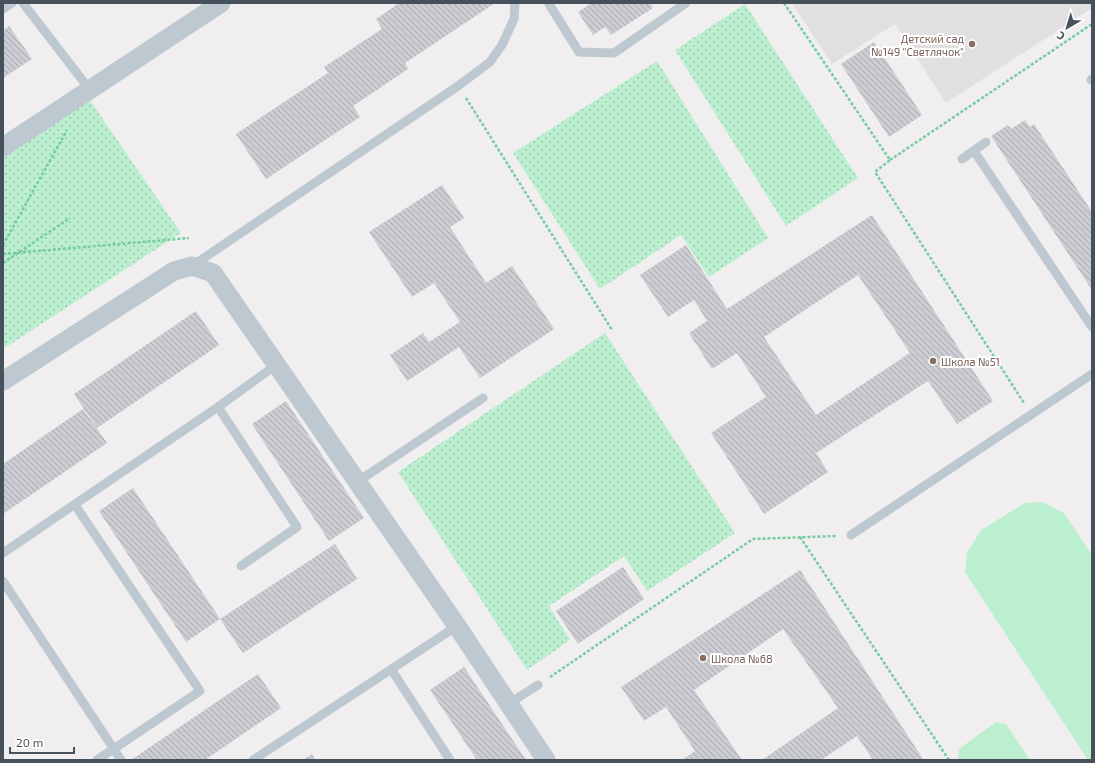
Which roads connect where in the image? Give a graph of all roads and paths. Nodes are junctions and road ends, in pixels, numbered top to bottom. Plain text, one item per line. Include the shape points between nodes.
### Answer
1 (12, 3) edge
2 (23, 3) edge
3 (221, 3) edge
4 (515, 3) edge
5 (550, 3) edge
6 (686, 3) edge
7 (784, 3) edge
8 (3, 9) edge
9 (1092, 24) edge
10 (458, 86) junction
11 (90, 90) junction
12 (71, 123) dead end
13 (986, 142) dead end
14 (3, 147) edge
15 (974, 151) junction
16 (962, 159) dead end
17 (890, 160) junction
18 (70, 218) dead end
19 (189, 238) dead end
20 (3, 245) edge
21 (18, 253) junction
22 (3, 254) edge
23 (3, 263) edge
24 (192, 266) junction
25 (1092, 327) edge
26 (612, 330) dead end
27 (276, 365) junction
28 (1092, 374) edge
29 (3, 381) edge
30 (483, 398) dead end
31 (218, 407) junction
32 (1031, 414) junction
33 (356, 482) junction
34 (75, 504) junction
35 (851, 535) joint
36 (800, 537) junction
37 (3, 553) edge
38 (241, 566) dead end
39 (3, 581) edge
40 (457, 626) junction
41 (390, 669) junction
42 (538, 685) joint
43 (508, 704) junction
44 (114, 749) junction
45 (97, 760) edge
46 (121, 760) edge
47 (253, 760) edge
48 (450, 760) edge
49 (546, 760) edge
50 (949, 760) edge

1 - 8 lane
2 - 11 lane
3 - 11 street
4 - 10 lane via 514,19 502,45 490,62
5 - 6 lane via 579,52 614,53
7 - 17 path
9 - 17 path
10 - 24 lane
10 - 26 path
11 - 14 street
12 - 20 path
13 - 15 lane
15 - 16 lane
15 - 25 lane
17 - 32 path via 875,172
18 - 21 path
19 - 21 path
21 - 22 path
21 - 23 path
24 - 27 street via 213,272
24 - 29 street via 174,271
27 - 31 lane
27 - 33 street
28 - 32 lane
30 - 33 lane
31 - 34 lane
31 - 38 lane via 297,527
32 - 35 lane
33 - 40 street
34 - 37 lane
34 - 44 lane via 200,691
35 - 36 path
36 - 42 path via 753,539
36 - 50 path
39 - 44 lane
40 - 41 lane
40 - 43 street
41 - 47 lane
41 - 48 lane
42 - 43 lane
43 - 49 street
44 - 45 lane
44 - 46 lane

